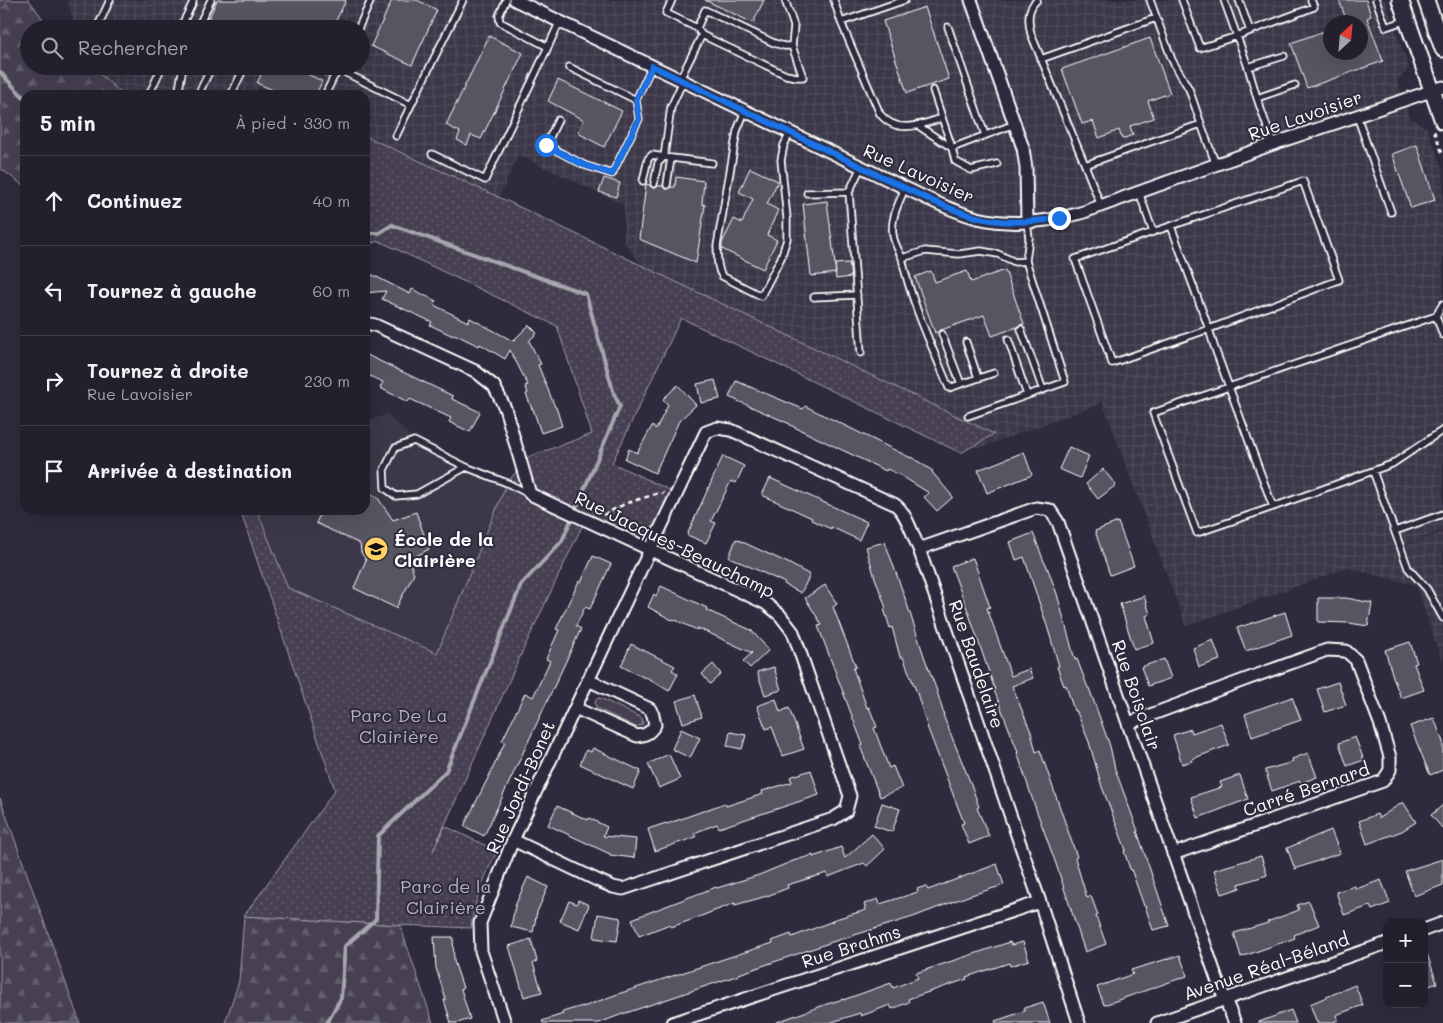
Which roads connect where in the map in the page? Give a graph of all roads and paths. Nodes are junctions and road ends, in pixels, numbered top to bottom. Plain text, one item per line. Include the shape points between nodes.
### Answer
1 (110, 0) edge
2 (211, 0) edge
3 (372, 0) edge
4 (463, 0) edge
5 (506, 0) edge
6 (515, 0) edge
7 (672, 0) edge
8 (785, 0) edge
9 (834, 0) edge
10 (879, 0) edge
11 (905, 0) edge
12 (971, 0) edge
13 (1037, 0) edge
14 (1150, 0) edge
15 (1182, 0) edge
16 (1224, 0) edge
17 (1239, 0) edge
18 (1311, 0) edge
19 (1376, 0) edge
20 (1400, 0) edge
21 (1426, 0) edge
22 (192, 1) edge
23 (530, 3) edge
24 (882, 8) junction
25 (1156, 18) junction
26 (101, 20) edge
27 (184, 20) edge
28 (202, 20) edge
29 (362, 20) edge
30 (1407, 20) junction
31 (560, 21) junction
32 (841, 22) junction
33 (948, 27) dead end
34 (697, 28) junction
35 (1250, 31) junction
36 (702, 35) junction
37 (1237, 36) junction
38 (792, 46) junction
39 (548, 47) junction
40 (1443, 50) edge
41 (1284, 56) dead end
42 (1041, 60) junction
43 (652, 66) junction
44 (569, 67) dead end
45 (1248, 67) junction
46 (158, 75) edge
47 (182, 75) edge
48 (208, 75) edge
49 (240, 75) edge
50 (353, 75) edge
51 (335, 76) edge
52 (681, 80) junction
53 (1295, 85) dead end
54 (1438, 89) edge
55 (151, 90) edge
56 (179, 90) edge
57 (200, 90) edge
58 (233, 90) edge
59 (328, 90) edge
60 (933, 90) dead end
61 (1257, 98) junction
62 (636, 100) junction
63 (411, 105) junction
64 (745, 111) junction
65 (1357, 116) junction
66 (942, 118) junction
67 (558, 120) dead end
68 (1437, 123) edge
69 (1015, 124) junction
70 (1201, 124) junction
71 (917, 125) junction
72 (790, 133) junction
73 (985, 135) junction
74 (396, 136) dead end
75 (1273, 144) junction
76 (952, 148) junction
77 (432, 154) dead end
78 (1443, 155) edge
79 (667, 158) junction
80 (712, 163) dead end
81 (997, 164) dead end
82 (1085, 165) junction
83 (1216, 165) junction
84 (861, 167) junction
85 (643, 181) dead end
86 (654, 184) dead end
87 (667, 185) dead end
88 (905, 188) junction
89 (849, 192) junction
90 (1139, 192) junction
91 (807, 193) dead end
92 (1101, 206) junction
93 (1390, 212) dead end
94 (1027, 222) junction
95 (1171, 226) junction
96 (1153, 232) junction
97 (902, 258) junction
98 (1026, 261) junction
99 (857, 295) junction
100 (814, 297) dead end
101 (1443, 304) edge
102 (1436, 316) junction
103 (370, 324) edge
104 (1209, 328) junction
105 (1021, 329) dead end
106 (942, 334) dead end
107 (1443, 335) edge
108 (1008, 339) dead end
109 (966, 342) dead end
110 (861, 353) dead end
111 (994, 373) dead end
112 (978, 378) junction
113 (961, 384) junction
114 (1229, 387) junction
115 (1042, 390) junction
116 (1027, 395) junction
117 (968, 416) dead end
118 (717, 428) joint
119 (1443, 430) edge
120 (466, 467) junction
121 (1373, 471) junction
122 (530, 494) junction
123 (678, 494) junction
124 (1273, 507) junction
125 (1443, 514) edge
126 (585, 520) junction
127 (1395, 531) junction
128 (919, 548) junction
129 (651, 550) junction
130 (1443, 618) edge
131 (588, 680) junction
132 (575, 708) junction
133 (1129, 724) junction
134 (514, 840) junction
135 (1173, 854) junction
136 (1040, 902) junction
137 (1443, 923) edge
138 (1428, 929) edge
139 (1383, 944) edge
140 (1225, 999) junction
141 (505, 1023) edge
142 (672, 1023) edge
143 (1079, 1023) edge
144 (1157, 1023) edge
145 (1235, 1023) edge

1 - 26 lane
2 - 28 lane
3 - 29 lane
4 - 63 lane
5 - 39 lane via 499,16 500,22
6 - 23 street, Rue Lavoisier
7 - 34 lane via 666,13
8 - 38 lane via 794,26
9 - 32 lane
10 - 24 lane
11 - 24 lane
12 - 69 street
13 - 42 lane via 1029,11 1029,25
14 - 25 lane
15 - 37 lane via 1200,48
16 - 37 lane
17 - 35 lane
18 - 35 lane via 1314,7
19 - 30 lane via 1386,27
20 - 30 street
21 - 40 street
22 - 27 lane
23 - 31 street, Rue Lavoisier
24 - 32 lane
25 - 42 lane
25 - 70 lane via 1172,60 1189,89
30 - 54 street
31 - 39 lane
31 - 43 street, Rue Lavoisier
32 - 71 lane via 880,114 890,124
33 - 73 lane
34 - 36 lane
34 - 38 lane via 706,10 774,43
35 - 37 lane
36 - 38 lane via 797,78 803,76
36 - 52 lane
37 - 45 lane
39 - 77 lane via 485,180
41 - 45 lane
42 - 82 lane
43 - 52 street, Rue Lavoisier
43 - 62 lane
44 - 62 lane
45 - 61 lane
46 - 55 lane
47 - 56 lane
48 - 57 lane
49 - 58 lane
50 - 63 lane
51 - 59 lane
52 - 64 street, Rue Lavoisier
52 - 79 lane via 671,107
53 - 61 lane
54 - 65 street, Rue Lavoisier
54 - 68 street
60 - 66 lane
61 - 75 lane
62 - 67 lane via 639,119 612,174 584,165 546,145
63 - 74 lane
64 - 72 street, Rue Lavoisier
64 - 72 lane via 737,131 717,246 718,264 722,276 761,296 787,239 781,160
65 - 75 street, Rue Lavoisier
65 - 93 lane
66 - 71 lane
66 - 76 lane
68 - 78 path
69 - 73 lane
69 - 94 street via 1026,168
70 - 82 lane
70 - 83 lane
71 - 76 lane
72 - 84 street, Rue Lavoisier
73 - 76 lane
75 - 83 street, Rue Lavoisier
76 - 81 lane via 955,161 971,170
79 - 80 lane
79 - 85 lane via 652,155
79 - 86 lane via 658,163
79 - 87 lane
82 - 92 lane
83 - 90 street, Rue Lavoisier
84 - 88 street, Rue Lavoisier
84 - 89 lane
88 - 94 street, Rue Lavoisier via 978,218
88 - 97 lane via 896,210 892,234
89 - 91 lane
89 - 99 lane
90 - 92 street, Rue Lavoisier
90 - 96 lane
92 - 94 street, Rue Lavoisier via 1069,216
94 - 98 lane
95 - 96 lane
95 - 104 lane
95 - 104 lane via 1303,181 1339,280
96 - 104 lane via 1075,259 1112,363
97 - 98 lane via 925,251 959,254 981,251 1015,262
97 - 113 lane via 916,305 949,388
98 - 115 lane via 1064,382
99 - 100 lane
99 - 110 lane
101 - 102 lane
102 - 107 lane
102 - 114 lane
103 - 122 street via 476,371 494,386 505,408
104 - 114 lane
105 - 115 lane
106 - 113 lane
108 - 116 lane
109 - 112 lane
111 - 112 lane
112 - 113 lane
114 - 124 lane
114 - 124 lane via 1153,413 1197,533
115 - 116 lane
116 - 117 lane
118 - 123 street, Rue Jordi-Bonet via 706,432
118 - 128 street, Rue Baudelaire via 731,430 898,507
119 - 121 lane via 1392,464
120 - 120 lane via 414,441 395,448 384,470 385,488 396,496 417,494
120 - 122 lane
121 - 124 lane
121 - 127 lane
122 - 126 street, Rue Jacques-Beauchamp
123 - 126 path via 658,493
123 - 129 street, Rue Jordi-Bonet
125 - 127 lane
126 - 129 street, Rue Jacques-Beauchamp
127 - 130 lane via 1408,568 1427,589
128 - 133 street, Rue Boisclair via 1036,508 1050,510 1058,522
128 - 136 street, Rue Baudelaire
129 - 131 street, Rue Jordi-Bonet
129 - 134 street, Rue Jacques-Beauchamp via 765,603 785,621 793,632 850,796 846,811 833,819 624,889 613,887
131 - 132 street, Rue Jordi-Bonet
131 - 132 street, Rue Jordi-Bonet via 650,710 655,725 649,733 638,736
132 - 134 street, Rue Jordi-Bonet
133 - 135 street, Rue Boisclair
133 - 135 street, Carré Bernard via 1327,650 1346,651 1356,660 1380,723 1390,757 1390,770 1383,781
134 - 141 street, Rue Jordi-Bonet via 480,923 481,951
135 - 140 street, Rue Boisclair
136 - 142 street, Rue Brahms
136 - 143 street, Rue Baudelaire
137 - 138 street
139 - 140 street, Avenue Réal-Béland
140 - 144 street, Avenue Réal-Béland
140 - 145 street, Rue Boisclair

